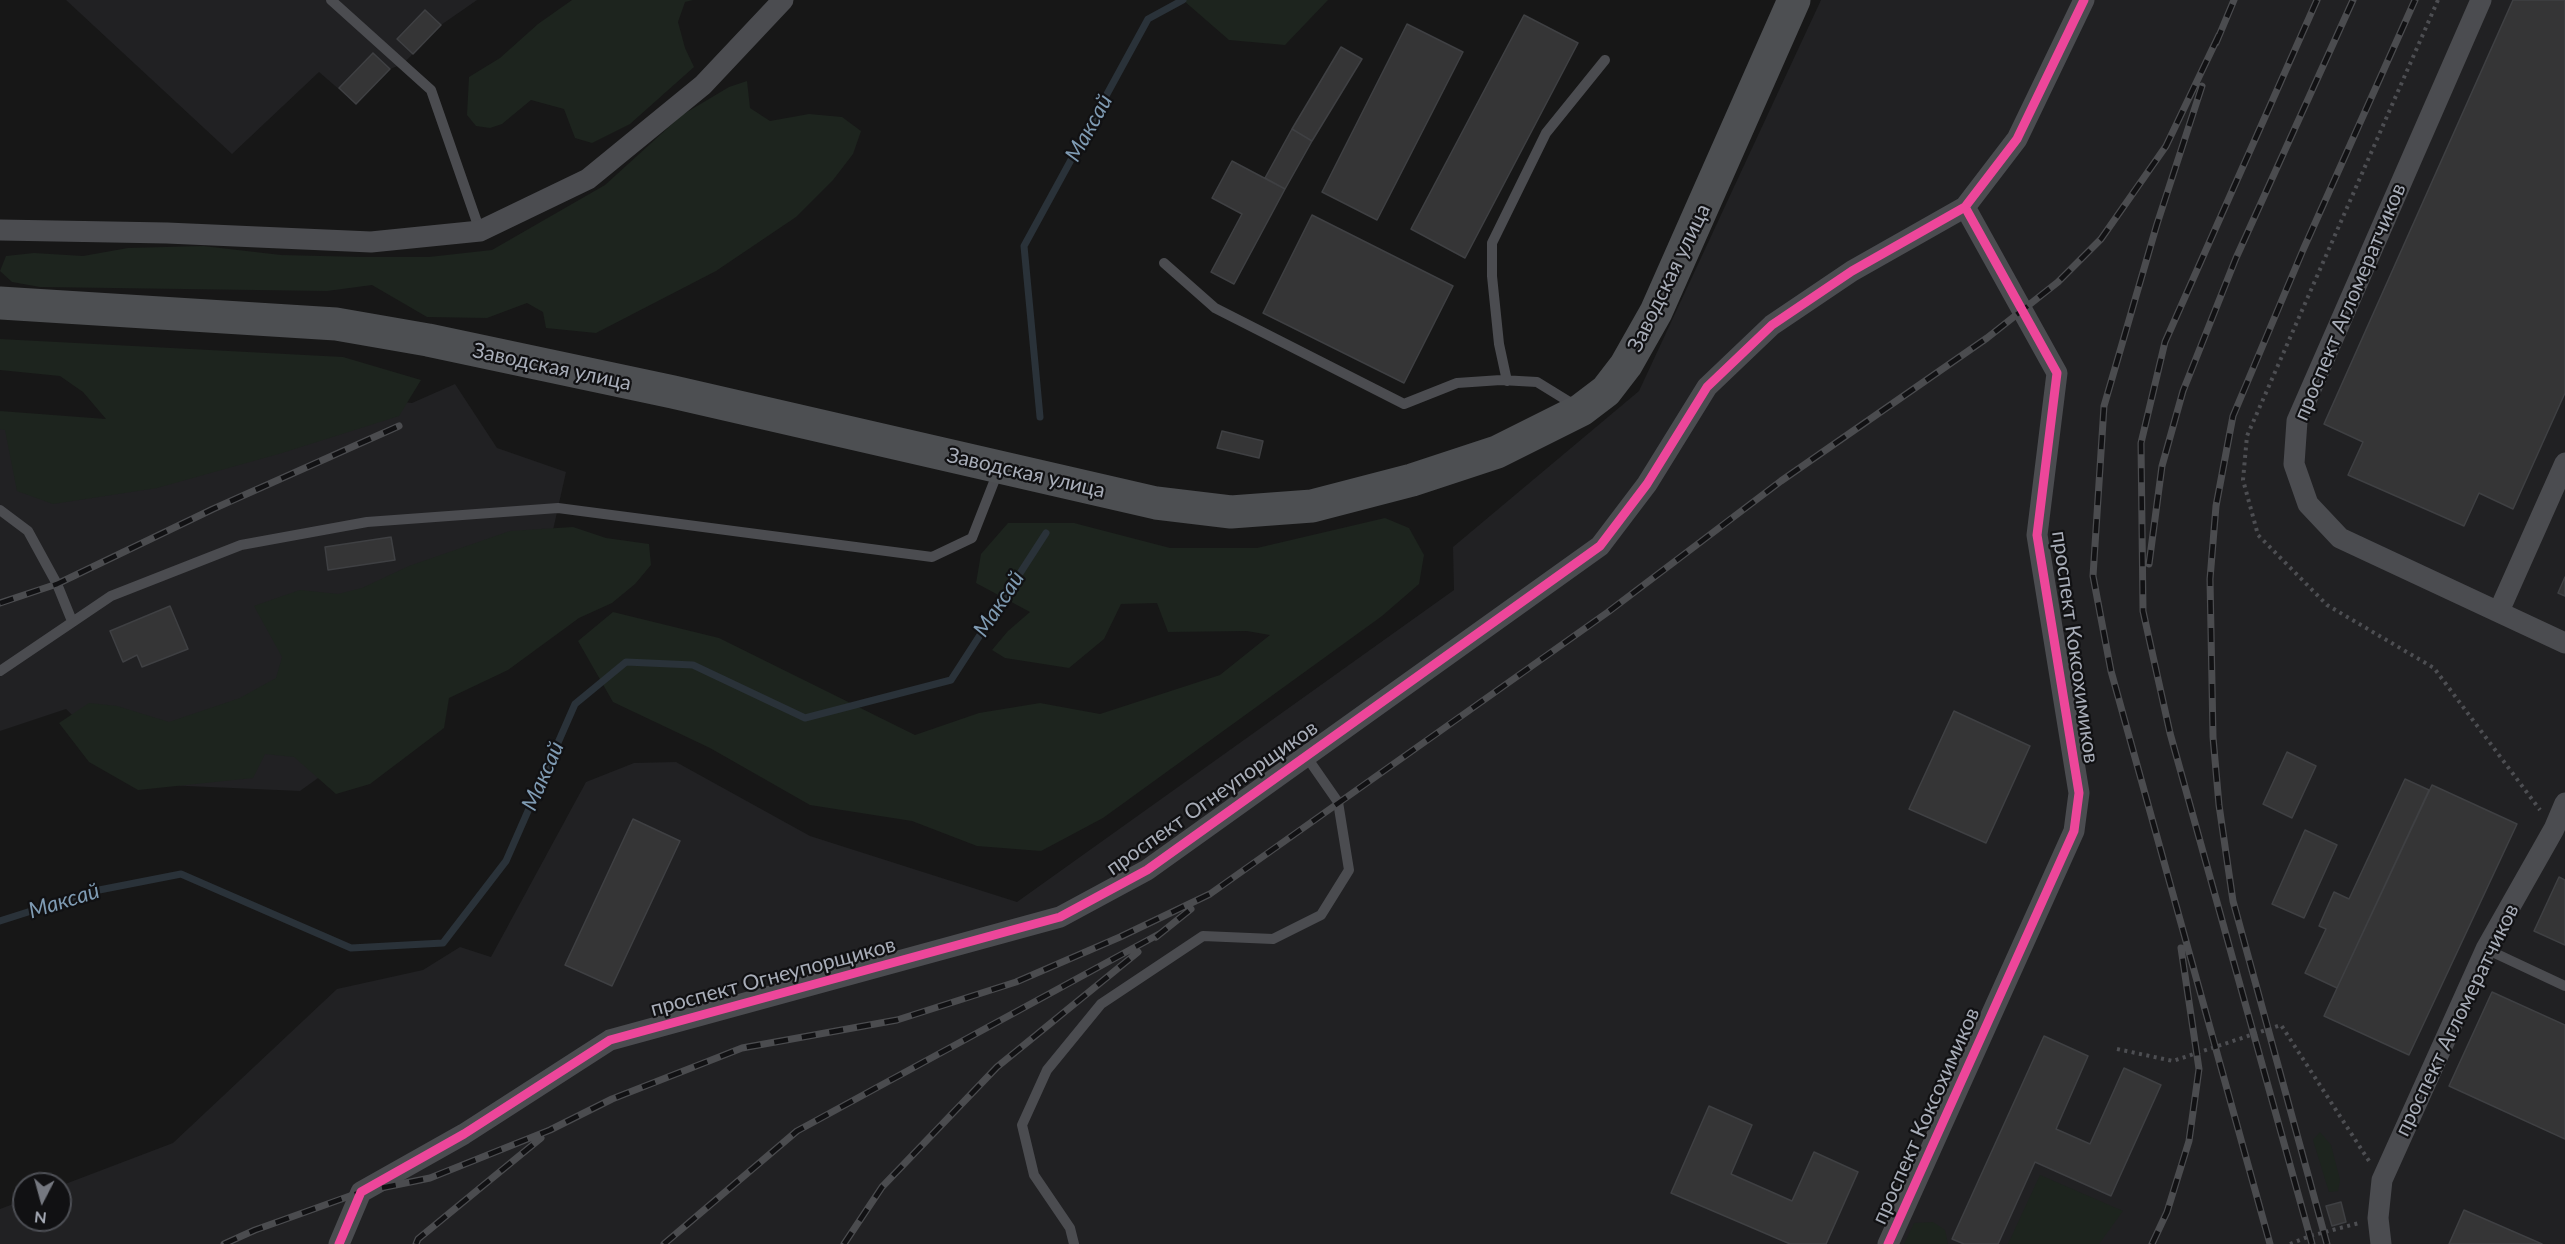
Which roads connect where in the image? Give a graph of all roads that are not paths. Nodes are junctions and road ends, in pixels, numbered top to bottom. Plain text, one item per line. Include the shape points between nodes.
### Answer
1 (331, 0) edge
2 (783, 0) edge
3 (1794, 0) edge
4 (2084, 0) edge
5 (2481, 0) edge
6 (1605, 60) dead end
7 (1965, 207) junction
8 (0, 230) edge
9 (480, 231) junction
10 (1164, 263) dead end
11 (0, 303) edge
12 (1507, 381) junction
13 (1581, 410) junction
14 (2565, 463) edge
15 (1001, 466) junction
16 (0, 510) edge
17 (2499, 611) junction
18 (72, 621) junction
19 (2565, 643) edge
20 (0, 671) edge
21 (1306, 756) junction
22 (2565, 803) edge
23 (2560, 833) edge
24 (2486, 949) junction
25 (2565, 986) edge
26 (339, 1244) edge
27 (1074, 1244) edge
28 (1888, 1244) edge
29 (2381, 1244) edge

1 - 9 lane via 431,90
2 - 9 street via 703,85 588,179
3 - 13 main road, Заводская улица via 1656,312 1626,365 1606,391
4 - 7 street via 2018,139
5 - 17 street, проспект Агломератчиков via 2297,421 2294,464 2308,504 2340,538
6 - 12 lane via 1546,134 1492,243 1498,332
7 - 21 street, проспект Огнеупорщиков via 1852,271 1772,325 1707,387 1647,484 1600,546
7 - 28 street, проспект Коксохимиков via 2057,373 2037,535 2079,793 2074,831
8 - 9 street via 167,232 371,242
10 - 12 lane via 1215,308 1404,404 1457,383
11 - 15 main road, Заводская улица via 336,324 673,392
12 - 13 lane via 1537,382
13 - 15 main road, Заводская улица via 1497,452 1412,480 1312,506 1231,512 1156,503
14 - 17 street
15 - 18 lane via 972,538 932,557 558,508 468,514 367,522 241,545 111,596
16 - 18 lane via 28,531
17 - 19 street, проспект Агломератчиков
18 - 20 lane
21 - 26 street, проспект Огнеупорщиков via 1147,870 1060,917 610,1040 464,1134 361,1192
21 - 27 lane via 1338,802 1349,870 1321,915 1273,939 1203,936 1101,1004 1047,1070 1022,1125 1034,1175 1070,1228
22 - 23 street, проспект Агломератчиков
23 - 24 street, проспект Агломератчиков
24 - 25 lane
24 - 29 street, проспект Агломератчиков via 2382,1180 2378,1218

